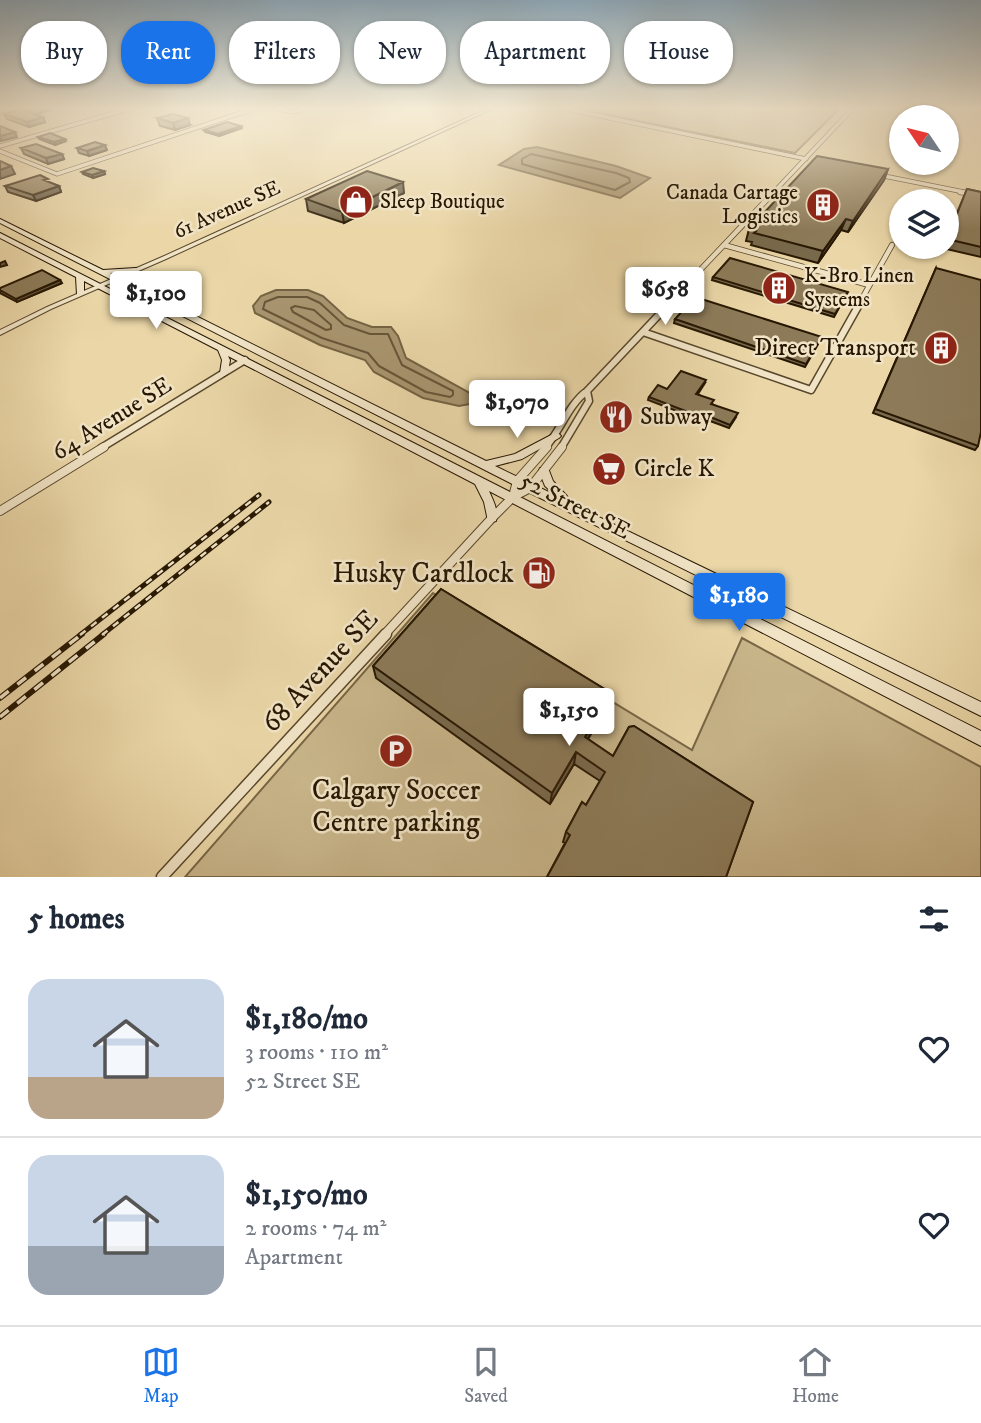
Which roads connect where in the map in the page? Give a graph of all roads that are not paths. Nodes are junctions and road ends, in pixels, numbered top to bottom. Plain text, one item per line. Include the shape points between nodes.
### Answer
1 (136, 148) edge
2 (405, 148) edge
3 (752, 148) edge
4 (815, 148) edge
5 (0, 149) edge
6 (805, 159) junction
7 (818, 162) edge
8 (872, 173) edge
9 (981, 196) edge
10 (0, 221) edge
11 (0, 235) edge
12 (724, 245) junction
13 (889, 250) edge
14 (136, 271) junction
15 (103, 272) junction
16 (80, 276) junction
17 (117, 279) junction
18 (869, 285) junction
19 (101, 287) junction
20 (139, 290) junction
21 (80, 293) junction
22 (25, 321) junction
23 (2, 330) edge
24 (643, 332) junction
25 (220, 348) junction
26 (245, 360) junction
27 (224, 373) junction
28 (587, 391) junction
29 (556, 436) junction
30 (484, 465) junction
31 (544, 471) junction
32 (477, 480) junction
33 (517, 481) junction
34 (530, 488) junction
35 (513, 497) junction
36 (573, 509) junction
37 (0, 511) edge
38 (492, 518) junction
39 (981, 709) edge
40 (981, 738) edge
41 (162, 877) edge

1 - 5 street via 58,174
2 - 14 street, 61 Avenue SE
3 - 6 street
4 - 6 street, 68 Avenue SE
6 - 7 street
6 - 12 street, 68 Avenue SE
8 - 9 street
10 - 15 main road, 52 Street SE
11 - 16 main road, 52 Street SE
12 - 18 street
12 - 24 street, 68 Avenue SE
13 - 18 street
14 - 15 main road
14 - 17 street, 61 Avenue SE
14 - 20 main road
15 - 17 main road, 52 Street SE
16 - 19 main road, 52 Street SE
16 - 21 main road
17 - 19 street, 61 Avenue SE
17 - 20 main road, 52 Street SE
18 - 24 street via 811,390
19 - 21 street, 61 Avenue SE
19 - 22 street, 61 Avenue SE
19 - 25 main road, 52 Street SE
20 - 30 main road, 52 Street SE
21 - 22 street, 61 Avenue SE
22 - 23 street, 61 Avenue SE
24 - 28 street, 68 Avenue SE
25 - 26 main road, 52 Street SE
25 - 27 main road via 226,360
26 - 27 street, 64 Avenue SE
26 - 32 main road, 52 Street SE
27 - 37 street, 64 Avenue SE
28 - 29 street, 68 Avenue SE via 576,399
28 - 31 street, 68 Avenue SE via 589,401 578,424
29 - 30 main road via 518,457
29 - 33 street, 68 Avenue SE
30 - 33 main road, 52 Street SE
31 - 34 street, 68 Avenue SE
31 - 36 main road
32 - 35 main road, 52 Street SE
32 - 38 main road
33 - 34 main road, 52 Street SE
33 - 35 street, 68 Avenue SE
34 - 35 street, 68 Avenue SE
34 - 36 main road, 52 Street SE
35 - 38 street, 68 Avenue SE
35 - 40 main road, 52 Street SE
36 - 39 main road, 52 Street SE
38 - 41 street, 68 Avenue SE

